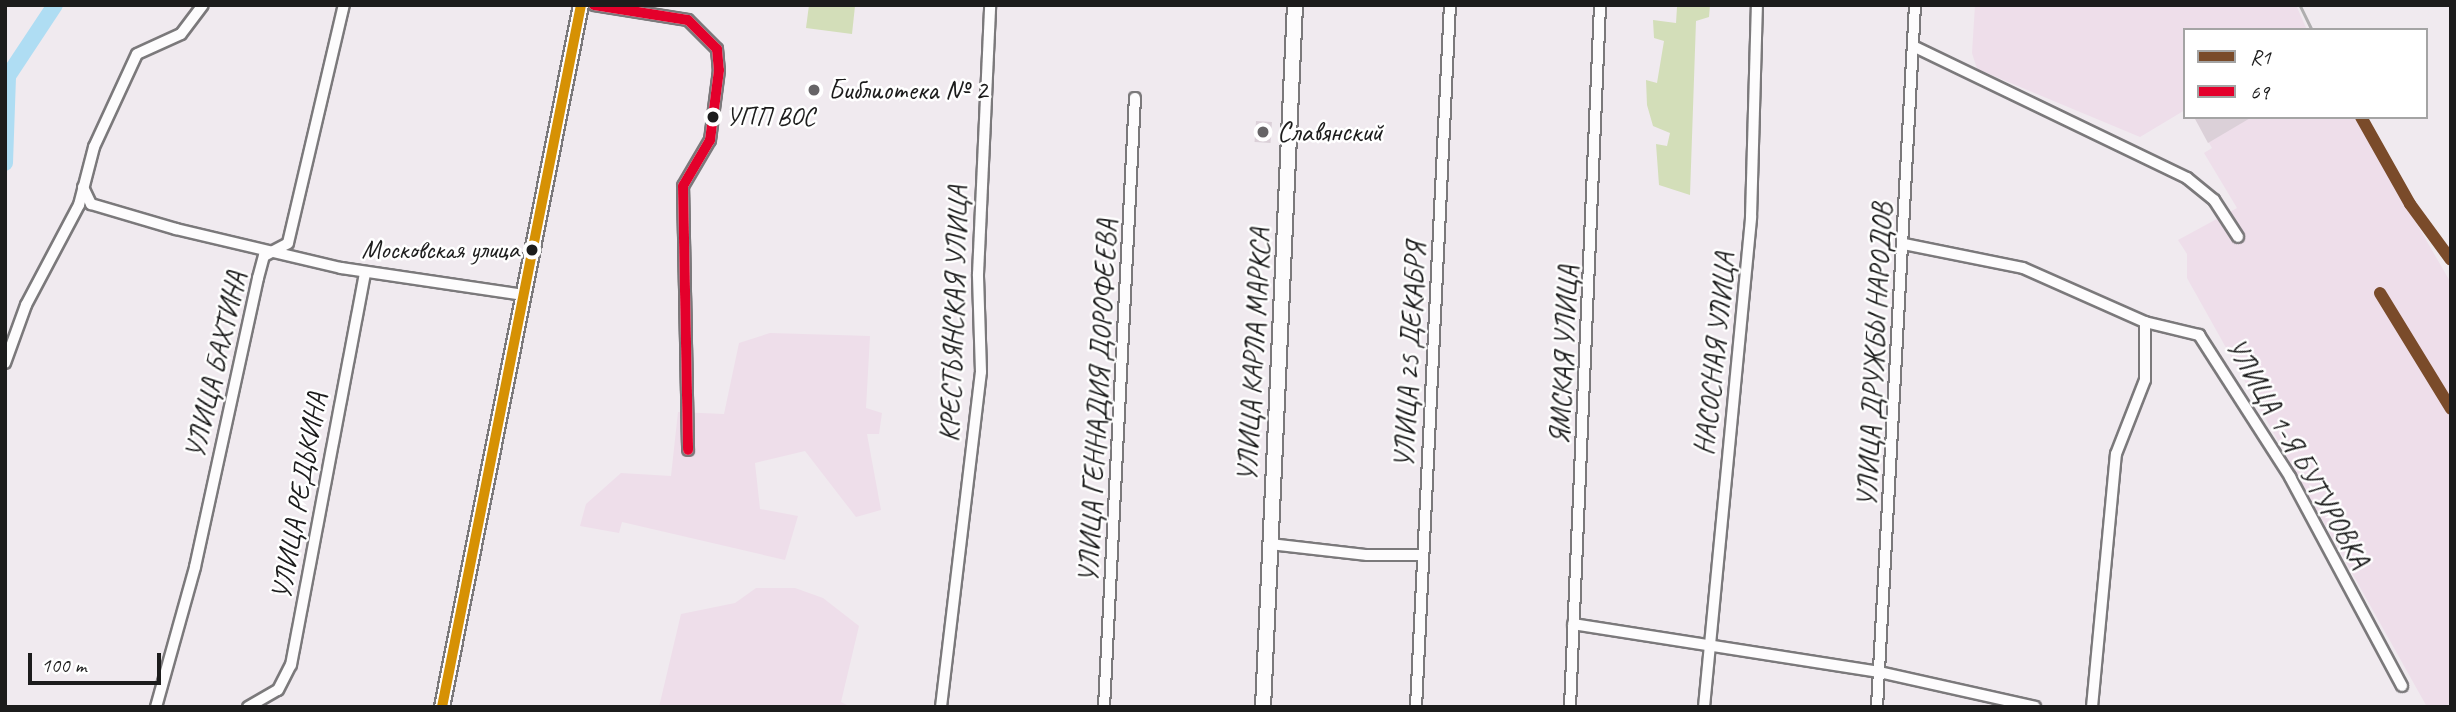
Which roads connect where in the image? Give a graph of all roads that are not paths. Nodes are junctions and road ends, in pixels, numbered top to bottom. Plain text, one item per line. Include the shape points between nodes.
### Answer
1 (203, 5) edge
2 (344, 5) edge
3 (581, 5) edge
4 (594, 5) edge
5 (990, 5) edge
6 (1295, 5) edge
7 (1450, 5) edge
8 (1600, 5) edge
9 (1757, 5) edge
10 (1915, 5) edge
11 (1914, 47) junction
12 (1135, 98) dead end
13 (83, 187) junction
14 (92, 204) junction
15 (79, 205) junction
16 (2238, 237) dead end
17 (1904, 244) junction
18 (276, 253) junction
19 (365, 273) junction
20 (524, 295) junction
21 (2145, 322) junction
22 (5, 363) edge
23 (688, 450) dead end
24 (1270, 544) junction
25 (1423, 555) junction
26 (1573, 624) junction
27 (1709, 643) junction
28 (1880, 672) junction
29 (2402, 686) dead end
30 (156, 707) edge
31 (248, 707) edge
32 (442, 707) edge
33 (941, 707) edge
34 (1104, 707) edge
35 (1263, 707) edge
36 (1416, 707) edge
37 (1570, 707) edge
38 (1704, 707) edge
39 (1877, 707) edge
40 (2035, 707) edge
41 (2092, 707) edge

1 - 13 street via 181,33 137,54 103,124
2 - 18 street, УЛИЦА БАХТИНА via 298,211 288,243
3 - 20 street
4 - 23 street via 688,20 717,49 719,70 710,140 683,186
5 - 33 street, КРЕСТЬЯНСКАЯ УЛИЦА via 978,274 981,372
6 - 24 street, УЛИЦА КАРЛА МАРКСА
7 - 25 street, УЛИЦА 25 ДЕКАБРЯ
8 - 26 street, ЯМСКАЯ УЛИЦА
9 - 27 street, НАСОСНАЯ УЛИЦА via 1751,217
10 - 11 street, УЛИЦА ДРУЖБЫ НАРОДОВ
11 - 16 street via 2145,155 2214,200
11 - 17 street, УЛИЦА ДРУЖБЫ НАРОДОВ
12 - 34 street, УЛИЦА ГЕННАДИЯ ДОРОФЕЕВА
13 - 14 street
13 - 15 street
14 - 15 street
14 - 18 street
15 - 22 street via 26,305
17 - 21 street, УЛИЦА 1-Я БУТУРОВКА via 2023,268
17 - 28 street, УЛИЦА ДРУЖБЫ НАРОДОВ
18 - 19 street
18 - 30 street, УЛИЦА БАХТИНА via 264,256 258,278 195,567
19 - 20 street
19 - 31 street, УЛИЦА РЕДЬКИНА via 291,665 278,690
20 - 32 street
21 - 29 street, УЛИЦА 1-Я БУТУРОВКА via 2187,331 2207,342 2290,477
21 - 41 street via 2145,380 2122,441
24 - 25 street via 1367,555
24 - 35 street, УЛИЦА КАРЛА МАРКСА
25 - 36 street, УЛИЦА 25 ДЕКАБРЯ
26 - 27 street
26 - 37 street, ЯМСКАЯ УЛИЦА
27 - 28 street
27 - 38 street, НАСОСНАЯ УЛИЦА
28 - 39 street, УЛИЦА ДРУЖБЫ НАРОДОВ
28 - 40 street

